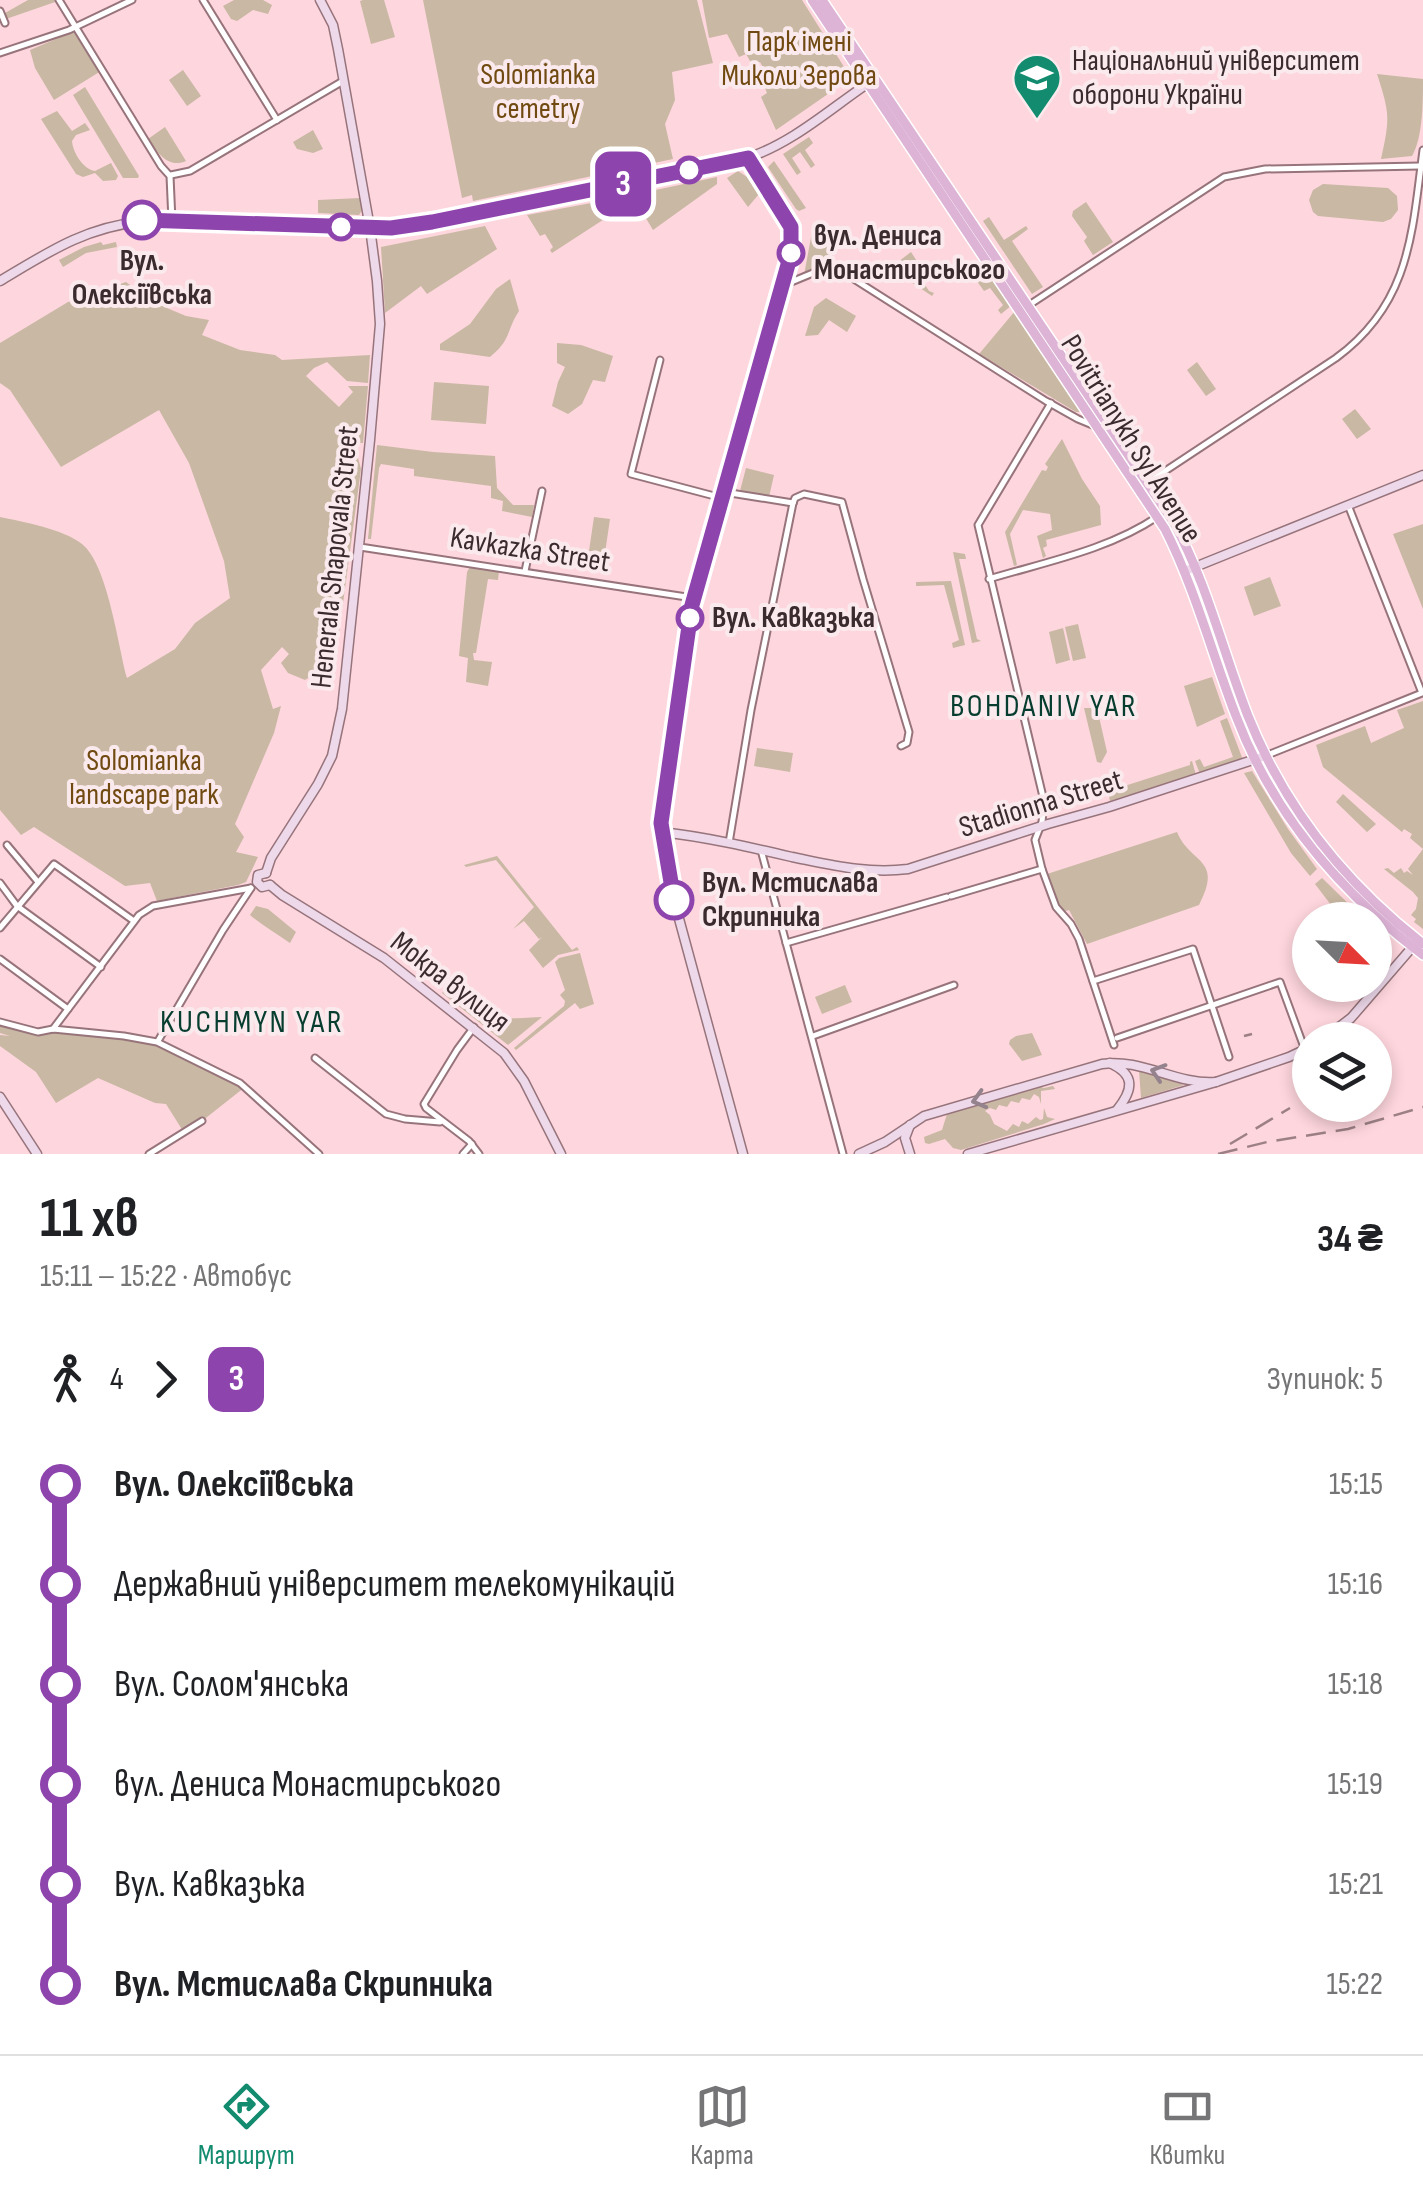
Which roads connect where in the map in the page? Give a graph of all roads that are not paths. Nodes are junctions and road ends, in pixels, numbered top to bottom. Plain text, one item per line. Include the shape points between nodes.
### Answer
1 (59, 0) edge
2 (108, 0) edge
3 (132, 0) edge
4 (203, 0) edge
5 (320, 0) edge
6 (812, 0) edge
7 (822, 0) edge
8 (114, 8) junction
9 (0, 11) edge
10 (5, 23) dead end
11 (76, 27) junction
12 (0, 53) edge
13 (343, 81) junction
14 (870, 82) junction
15 (277, 120) junction
16 (1423, 150) edge
17 (748, 158) junction
18 (1422, 166) edge
19 (170, 176) junction
20 (172, 221) junction
21 (370, 228) junction
22 (0, 281) edge
23 (783, 286) junction
24 (1024, 309) junction
25 (660, 360) dead end
26 (1051, 403) junction
27 (1102, 423) junction
28 (1423, 475) edge
29 (1147, 483) junction
30 (542, 492) dead end
31 (724, 495) junction
32 (793, 503) junction
33 (1348, 504) junction
34 (1157, 517) junction
35 (360, 548) junction
36 (1196, 567) junction
37 (525, 571) junction
38 (1185, 571) junction
39 (990, 580) junction
40 (694, 598) junction
41 (1422, 693) edge
42 (901, 746) dead end
43 (1260, 758) junction
44 (1038, 828) junction
45 (662, 832) junction
46 (728, 843) junction
47 (7, 844) dead end
48 (762, 850) junction
49 (1042, 870) junction
50 (266, 873) junction
51 (38, 882) junction
52 (0, 883) edge
53 (270, 885) junction
54 (254, 886) junction
55 (17, 906) junction
56 (134, 921) junction
57 (0, 928) edge
58 (786, 944) junction
59 (1418, 944) edge
60 (1423, 955) edge
61 (0, 960) edge
62 (101, 967) junction
63 (1093, 981) junction
64 (954, 985) dead end
65 (1211, 1004) junction
66 (68, 1010) junction
67 (0, 1022) edge
68 (1296, 1022) edge
69 (1346, 1022) edge
70 (474, 1028) junction
71 (53, 1030) junction
72 (813, 1036) junction
73 (157, 1042) junction
74 (1292, 1054) edge
75 (1229, 1057) dead end
76 (315, 1058) dead end
77 (1109, 1063) junction
78 (1216, 1082) junction
79 (0, 1097) edge
80 (1117, 1110) junction
81 (202, 1121) dead end
82 (913, 1121) junction
83 (443, 1122) junction
84 (472, 1144) junction
85 (37, 1154) edge
86 (150, 1154) edge
87 (319, 1154) edge
88 (463, 1154) edge
89 (479, 1154) edge
90 (562, 1154) edge
91 (743, 1154) edge
92 (844, 1154) edge
93 (858, 1154) edge
94 (910, 1154) edge
95 (968, 1154) edge

1 - 11 street
2 - 8 street
3 - 8 street
4 - 15 street
5 - 13 street, Henerala Shapovala Street via 333,25
6 - 14 main road, Povitrianykh Syl Avenue
7 - 14 main road, Povitrianykh Syl Avenue
8 - 11 street
9 - 10 street
11 - 12 street
11 - 19 street
13 - 15 street
13 - 21 street, Henerala Shapovala Street
14 - 17 street
14 - 24 main road, Povitrianykh Syl Avenue
15 - 19 street
16 - 18 street
17 - 21 street via 432,222
17 - 23 street via 791,227
18 - 24 street via 1234,173
18 - 29 street via 1408,255 1378,318 1336,358
19 - 20 street
20 - 21 street
20 - 22 street via 96,229
21 - 35 street, Henerala Shapovala Street via 380,324
23 - 26 street via 825,268 838,270
23 - 31 street
24 - 27 main road, Povitrianykh Syl Avenue
25 - 31 street via 632,476
26 - 27 street via 1078,420
26 - 39 street via 978,525
27 - 29 main road, Povitrianykh Syl Avenue
27 - 34 main road, Povitrianykh Syl Avenue
28 - 33 street
29 - 36 main road, Povitrianykh Syl Avenue
30 - 37 street
31 - 32 street
31 - 40 street
32 - 42 street via 804,494 842,502 909,732
32 - 46 street
33 - 36 street
33 - 41 street
34 - 38 main road, Povitrianykh Syl Avenue
34 - 39 street via 1106,543
35 - 37 street, Kavkazka Street
35 - 50 street, Henerala Shapovala Street via 332,756
36 - 38 street
36 - 43 main road, Povitrianykh Syl Avenue
37 - 40 street, Kavkazka Street
38 - 43 main road, Povitrianykh Syl Avenue via 1234,711
39 - 44 street via 1044,801
40 - 45 street
41 - 43 street, Stadionna Street
43 - 44 street, Stadionna Street
43 - 59 main road, Povitrianykh Syl Avenue via 1292,822 1338,880 1373,915
44 - 48 street, Stadionna Street via 889,871
44 - 49 street
45 - 46 street, Stadionna Street
45 - 91 street
46 - 48 street, Stadionna Street
47 - 51 street
48 - 58 street
49 - 58 street
49 - 63 street
50 - 53 street
50 - 54 street, Henerala Shapovala Street
51 - 55 street
51 - 56 street via 54,864
52 - 55 street
53 - 54 street
53 - 70 street, Мокра вулиця via 384,958
54 - 56 street via 153,906
54 - 73 street
55 - 57 street
55 - 62 street
56 - 62 street
58 - 72 street
59 - 60 main road, Povitrianykh Syl Avenue
59 - 69 street
61 - 66 street
62 - 66 street
63 - 65 street via 1193,949
63 - 65 street via 1115,1042
64 - 72 street
65 - 68 street via 1280,982
65 - 75 street
66 - 71 street
67 - 71 street
70 - 83 street via 424,1100
70 - 90 street, Мокра вулиця via 516,1069
71 - 73 street
72 - 92 street
73 - 87 street via 240,1082
74 - 78 street
76 - 83 street via 386,1114
78 -> 77 street
77 - 80 street via 1129,1080
77 -> 82 street
78 - 80 street
79 - 85 street
80 - 95 street
81 - 86 street
82 - 93 street
82 - 94 street via 904,1138
83 - 84 street
84 - 88 street
84 - 89 street

